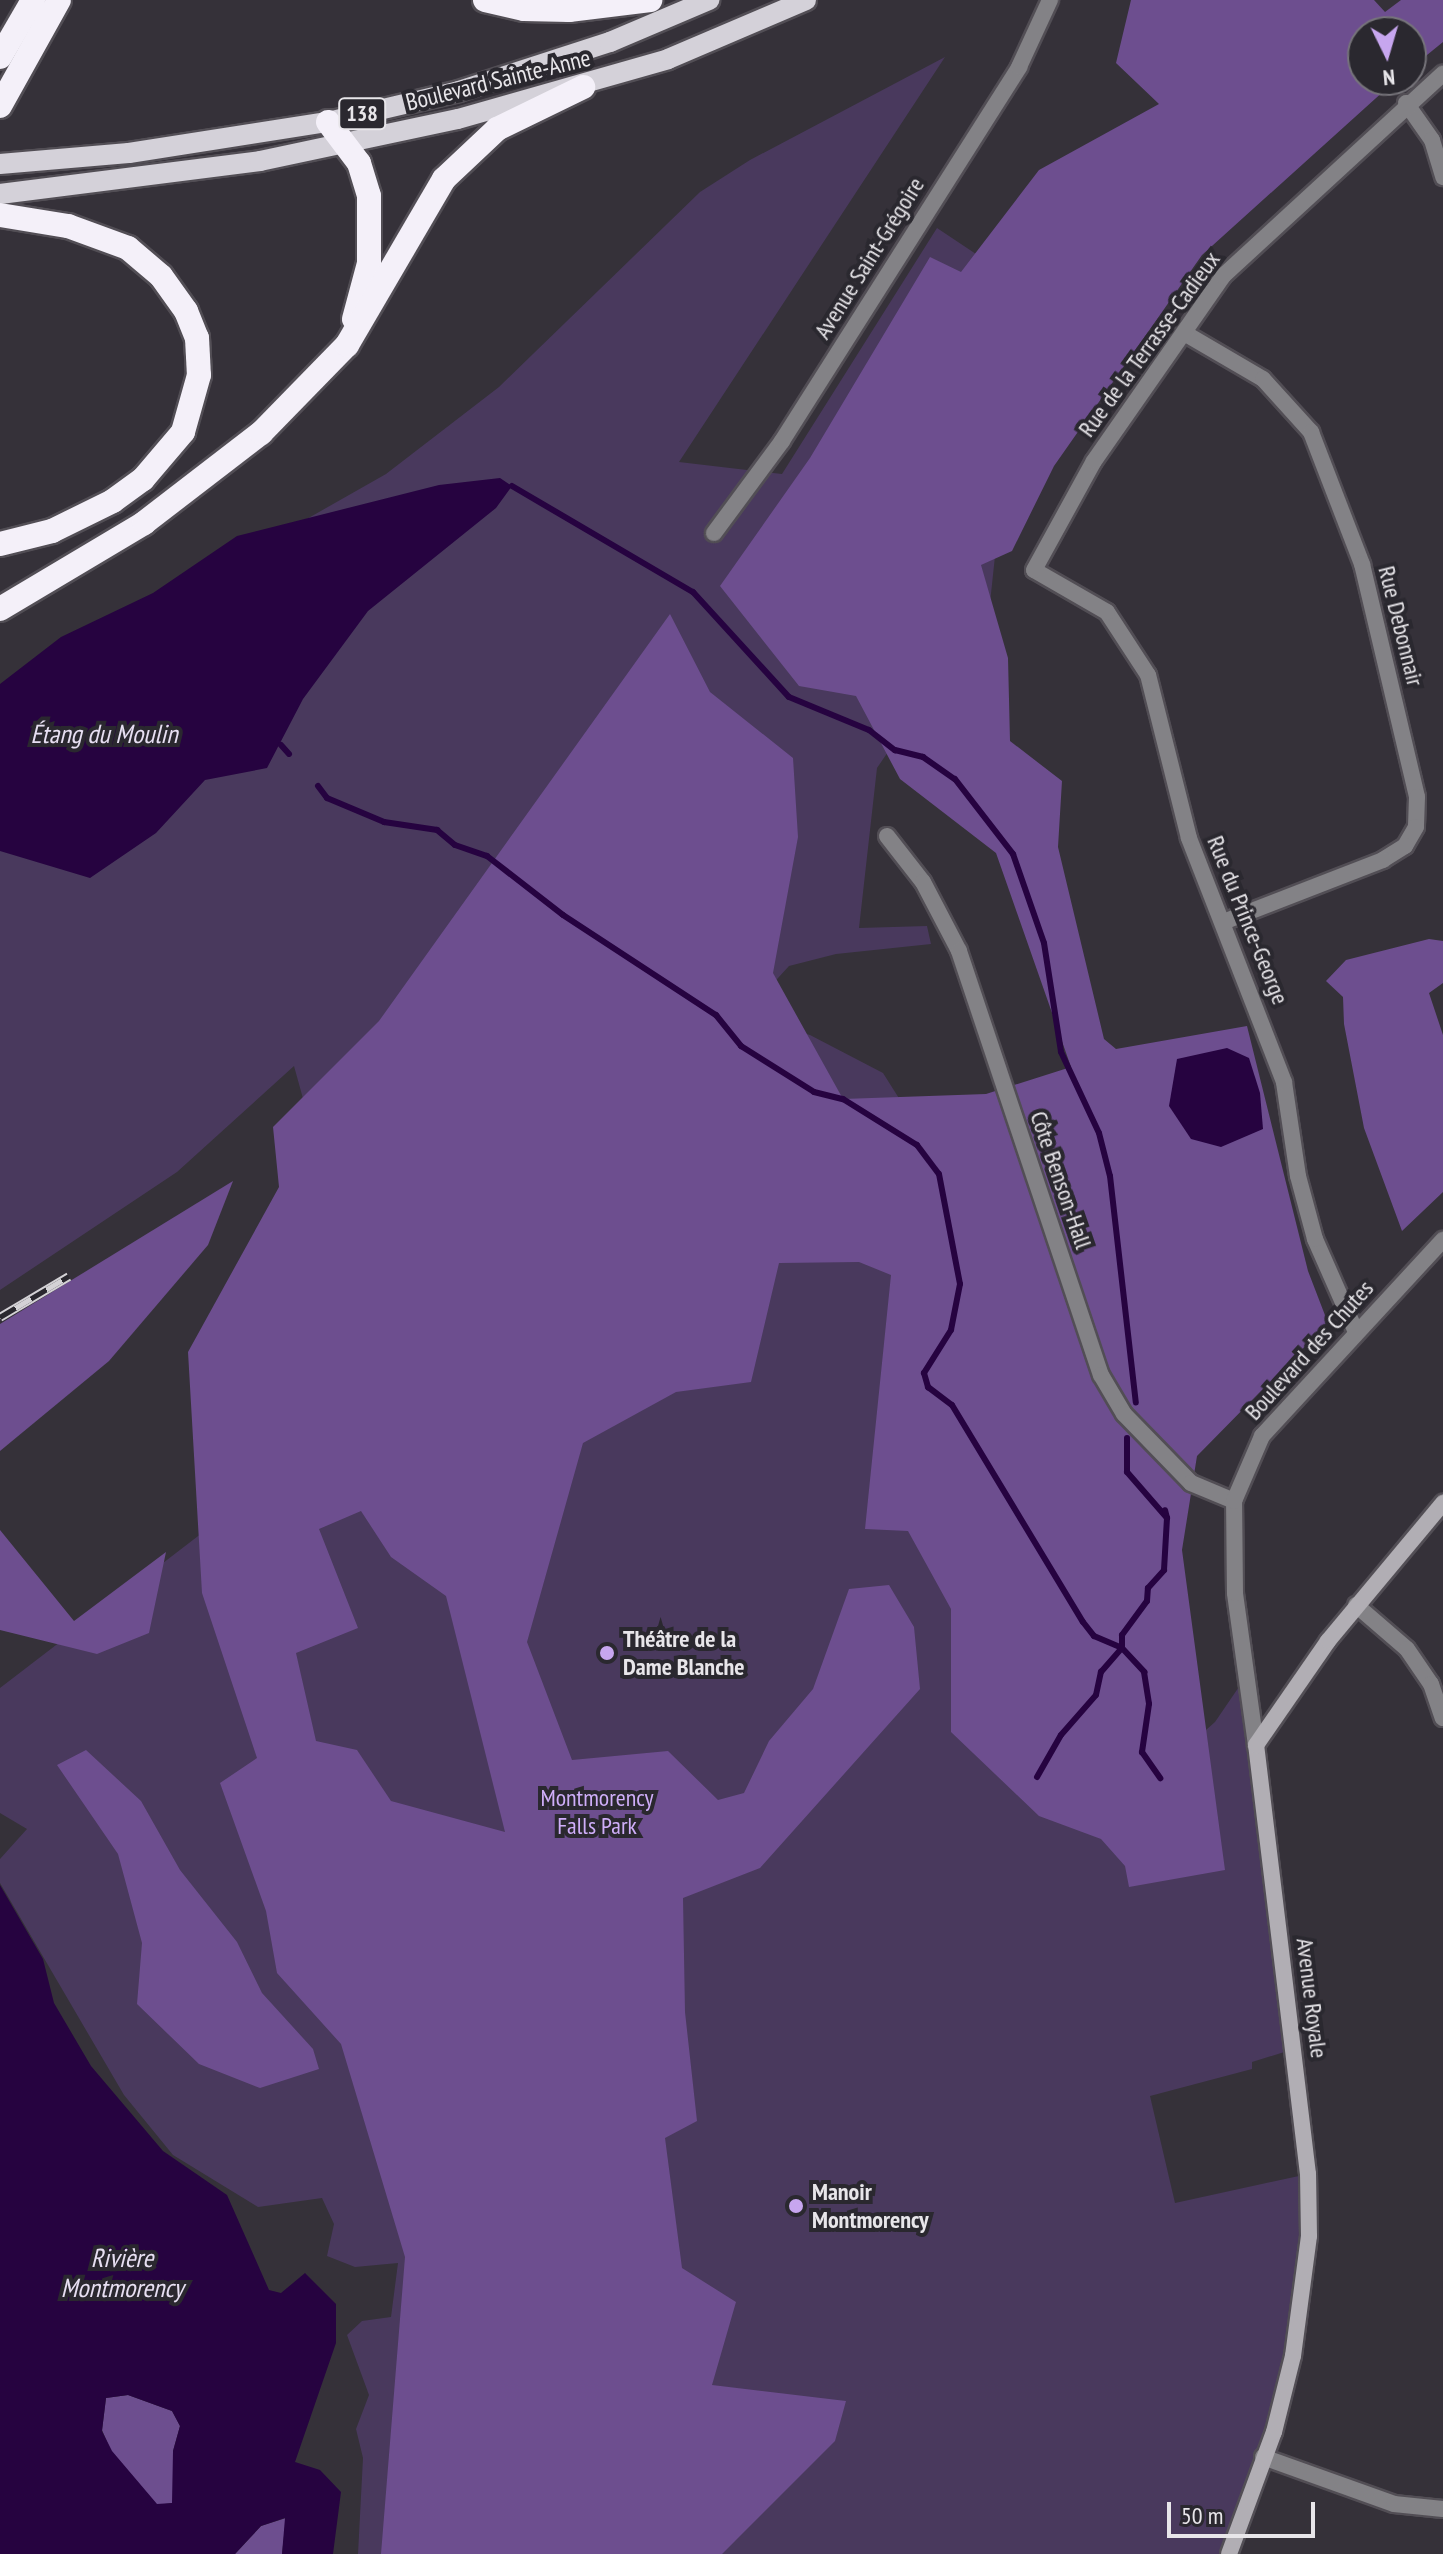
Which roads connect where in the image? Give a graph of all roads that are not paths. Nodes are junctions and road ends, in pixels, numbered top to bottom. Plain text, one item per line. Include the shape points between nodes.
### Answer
1 (33, 0) edge
2 (59, 0) edge
3 (485, 0) edge
4 (650, 0) edge
5 (709, 0) edge
6 (806, 0) edge
7 (1050, 0) edge
8 (0, 57) edge
9 (1443, 74) edge
10 (583, 87) junction
11 (1406, 103) junction
12 (0, 106) edge
13 (328, 122) junction
14 (347, 143) junction
15 (0, 164) edge
16 (1443, 177) edge
17 (0, 194) edge
18 (0, 215) edge
19 (1186, 334) junction
20 (347, 345) junction
21 (714, 533) dead end
22 (0, 544) edge
23 (1034, 570) joint
24 (0, 609) edge
25 (887, 836) dead end
26 (1223, 922) junction
27 (1443, 1240) edge
28 (1356, 1332) junction
29 (1234, 1501) junction
30 (1443, 1503) edge
31 (1356, 1605) junction
32 (1443, 1718) edge
33 (1256, 1745) junction
34 (1263, 2457) junction
35 (1443, 2509) edge
36 (1229, 2554) edge

1 - 8 highway
2 - 12 highway
3 - 4 highway via 524,9 569,10
5 - 13 main road, Boulevard Sainte-Anne / 138 via 580,52 459,91
6 - 10 main road, Boulevard Sainte-Anne via 727,36
7 - 21 street, Avenue Saint-Grégoire via 1010,80 782,441
9 - 11 street, Rue de la Terrasse-Cadieux
10 - 14 main road, Boulevard Sainte-Anne
10 - 20 highway via 497,129 444,179
11 - 16 street via 1432,140
11 - 19 street, Rue de la Terrasse-Cadieux via 1223,276
13 - 14 highway
13 - 15 main road, Boulevard Sainte-Anne / 138 via 129,153
14 - 17 main road, Boulevard Sainte-Anne via 232,165
14 - 20 highway via 369,196 372,232
18 - 22 highway via 68,226 128,248 161,276 186,311 197,338 199,375 183,432 143,479 113,501 52,531
19 - 23 street, Rue de la Terrasse-Cadieux via 1094,461
19 - 26 street, Rue Debonnair via 1263,379 1285,397 1311,432 1362,564 1417,797 1416,827 1405,846 1383,860
20 - 24 highway via 303,394 208,478 76,567
23 - 26 street, Rue du Prince-George via 1107,612 1148,675 1189,838
25 - 29 street, Côte Benson-Hall via 923,882 959,951 1101,1375 1124,1414 1191,1483
26 - 28 street, Rue du Prince-George via 1284,1082 1298,1176 1315,1239
27 - 28 street, Boulevard des Chutes
28 - 29 street, Boulevard des Chutes via 1262,1436
29 - 33 street, Boulevard des Chutes via 1235,1593
30 - 31 main road
31 - 32 street via 1407,1649 1431,1684
31 - 33 main road
33 - 34 main road, Avenue Royale via 1309,2205 1293,2356
34 - 35 street via 1394,2504
34 - 36 main road, Avenue Royale

